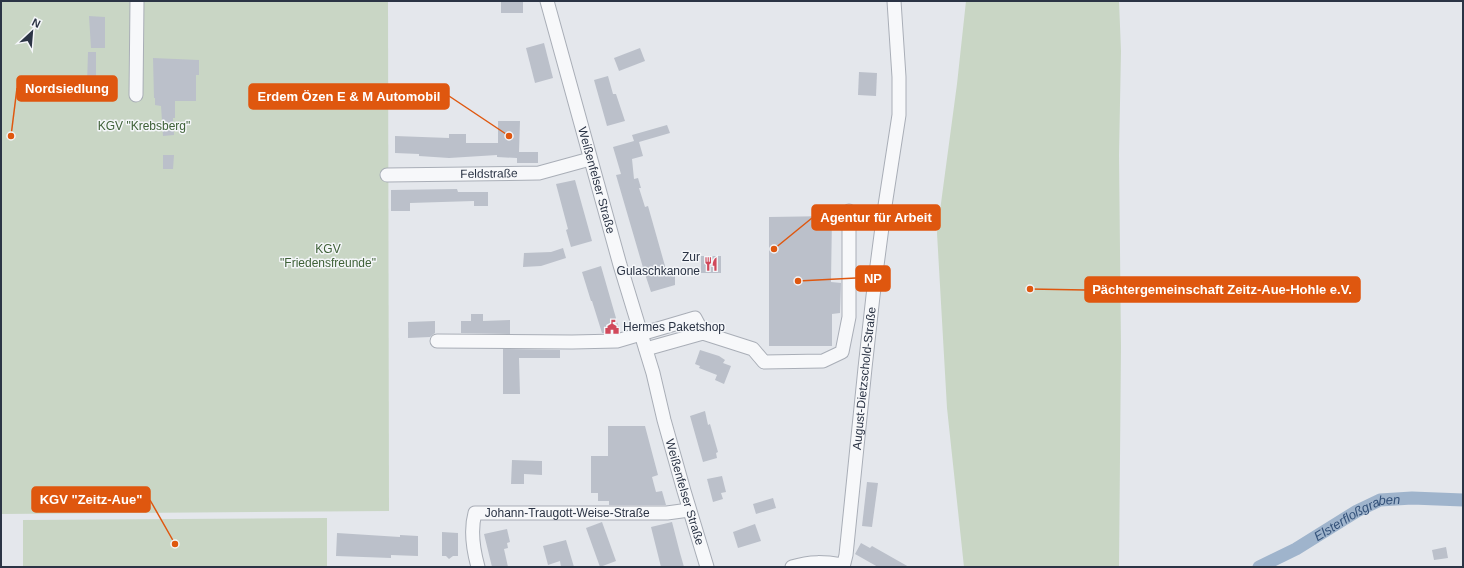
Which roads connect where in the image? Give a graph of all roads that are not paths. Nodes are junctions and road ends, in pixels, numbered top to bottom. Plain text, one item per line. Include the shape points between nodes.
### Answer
1 (137, 1) edge
2 (547, 1) edge
3 (894, 1) edge
4 (136, 95) dead end
5 (590, 159) junction
6 (387, 175) dead end
7 (849, 211) dead end
8 (704, 333) junction
9 (641, 334) junction
10 (438, 341) dead end
11 (646, 350) junction
12 (689, 510) junction
13 (843, 566) edge
14 (478, 567) edge
15 (707, 567) edge
16 (792, 567) edge

1 - 4 street
2 - 5 street, Weißenfelser Straße
3 - 13 street, August-Dietzschold-Straße via 899,115 875,280
5 - 6 street, Feldstraße via 539,173
5 - 9 street, Weißenfelser Straße
7 - 8 street via 849,317 842,352 822,361 764,362 753,349
8 - 9 street via 695,318
8 - 11 street
9 - 10 street via 605,342
9 - 11 street, Weißenfelser Straße
11 - 12 street, Weißenfelser Straße
12 - 14 street, Johann-Traugott-Weise-Straße via 674,513 475,513 472,534
12 - 15 street, Weißenfelser Straße
13 - 16 street via 815,562

